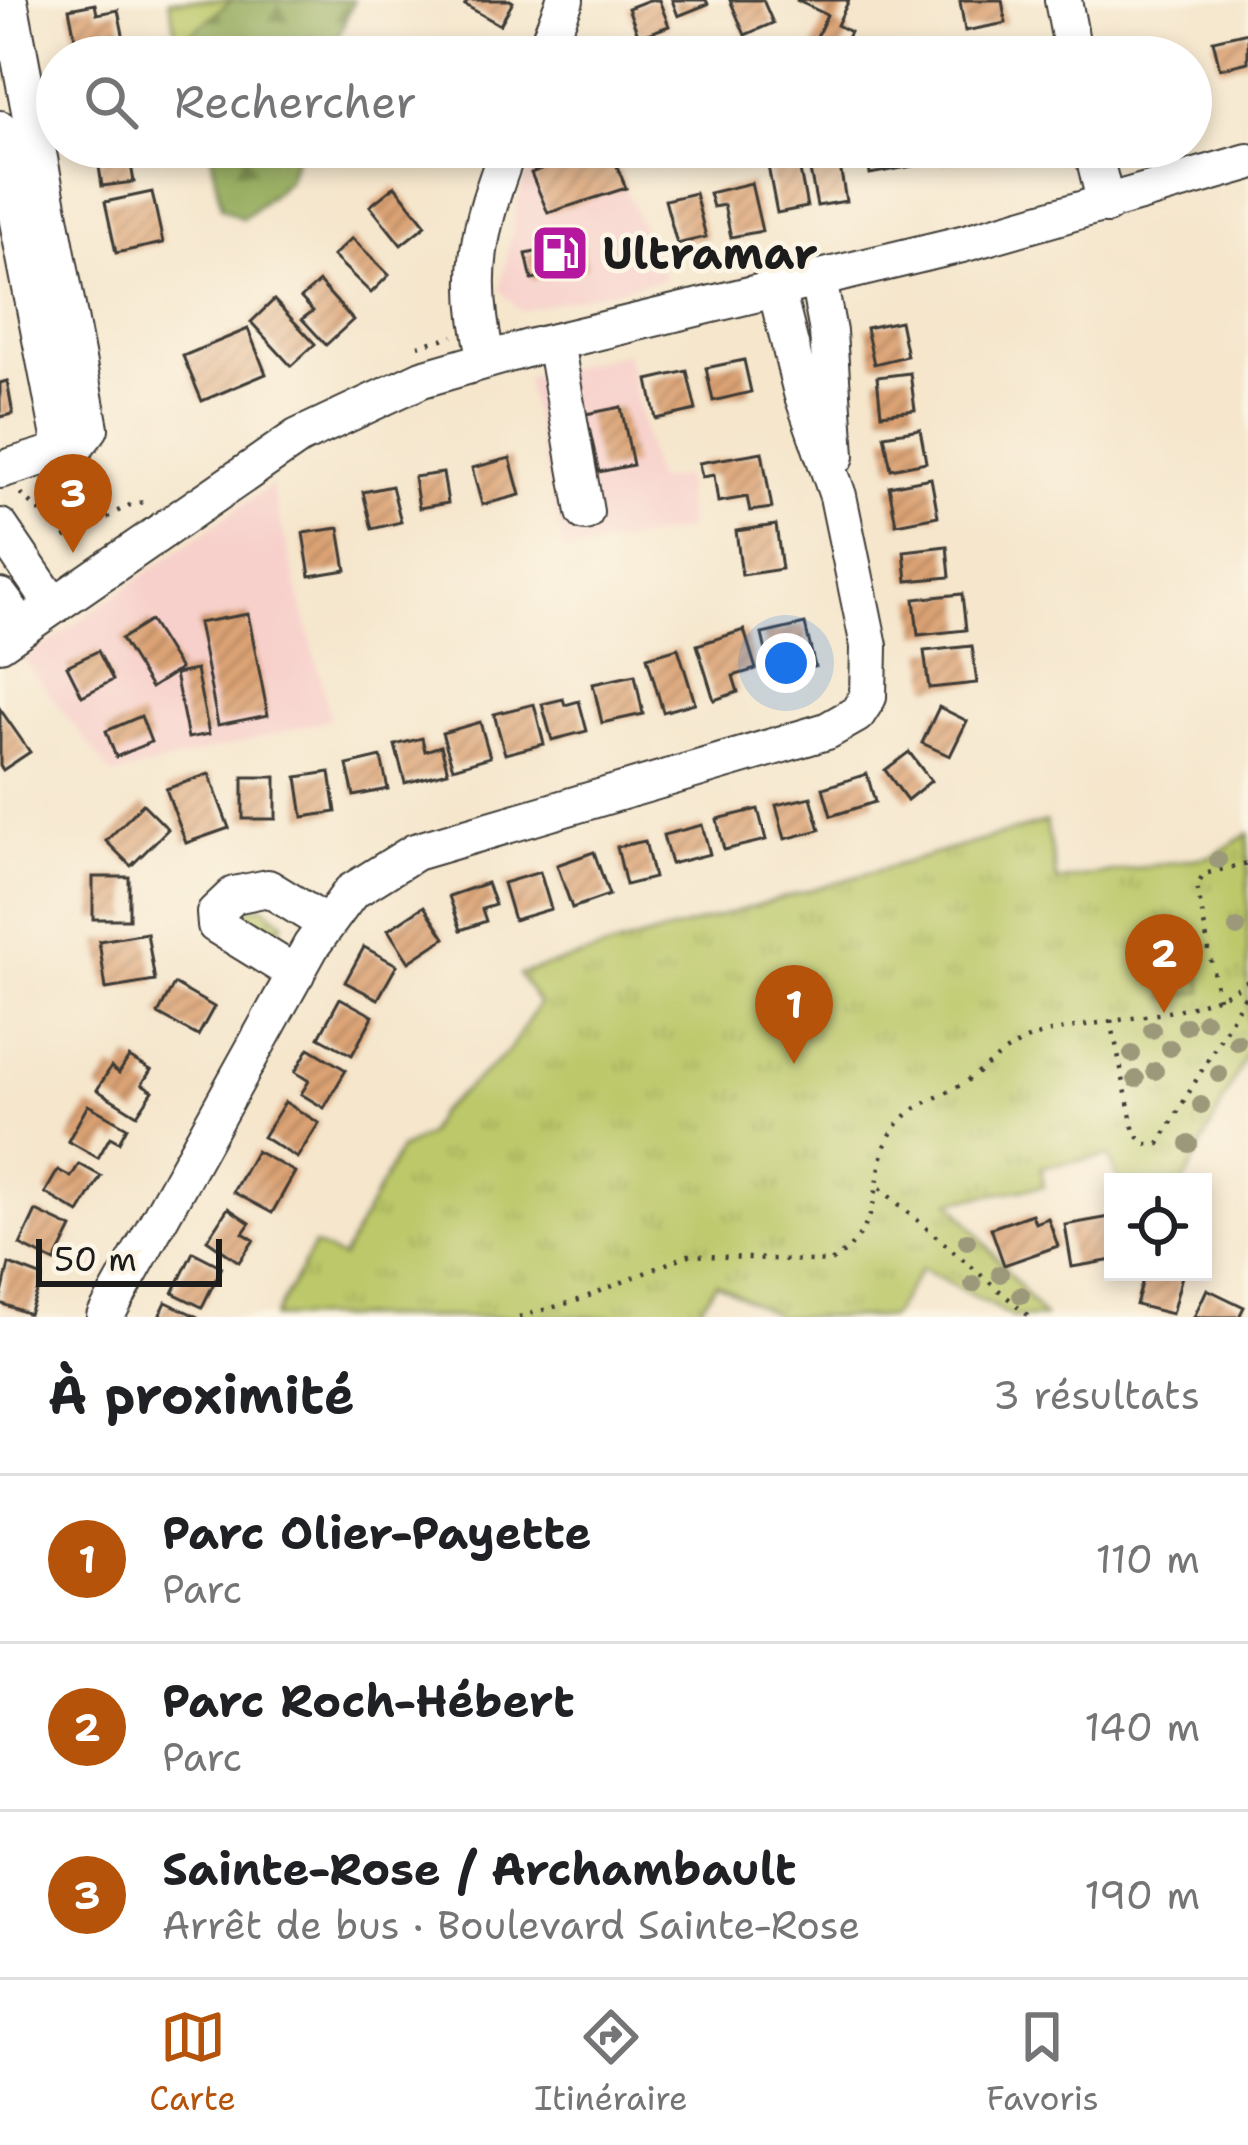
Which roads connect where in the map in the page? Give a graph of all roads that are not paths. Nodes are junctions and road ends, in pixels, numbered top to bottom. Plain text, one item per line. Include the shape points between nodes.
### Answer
1 (9, 0) edge
2 (565, 0) edge
3 (1063, 0) edge
4 (551, 36) edge
5 (1070, 36) edge
6 (0, 129) edge
7 (1248, 162) edge
8 (503, 168) edge
9 (1097, 168) edge
10 (18, 187) edge
11 (1106, 205) junction
12 (818, 279) junction
13 (776, 289) junction
14 (555, 341) junction
15 (487, 359) junction
16 (7, 479) edge
17 (838, 496) junction
18 (585, 512) dead end
19 (0, 527) edge
20 (0, 597) edge
21 (53, 605) junction
22 (11, 635) edge
23 (325, 923) junction
24 (296, 974) junction
25 (105, 1317) edge

1 - 10 street
2 - 4 street
3 - 5 street
6 - 10 street
7 - 11 street
8 - 15 street via 475,260
9 - 11 street
10 - 16 street via 90,428 84,442
11 - 12 street
12 - 13 street
12 - 17 street
13 - 14 street
13 - 17 street
14 - 15 street
14 - 18 street
15 - 21 street via 313,428
17 - 23 street via 871,661 871,685 857,714 809,737 415,852 363,881
19 - 21 street
20 - 22 street
21 - 22 street
23 - 24 street
23 - 24 street via 268,889 234,896 215,913 227,937
24 - 25 street

